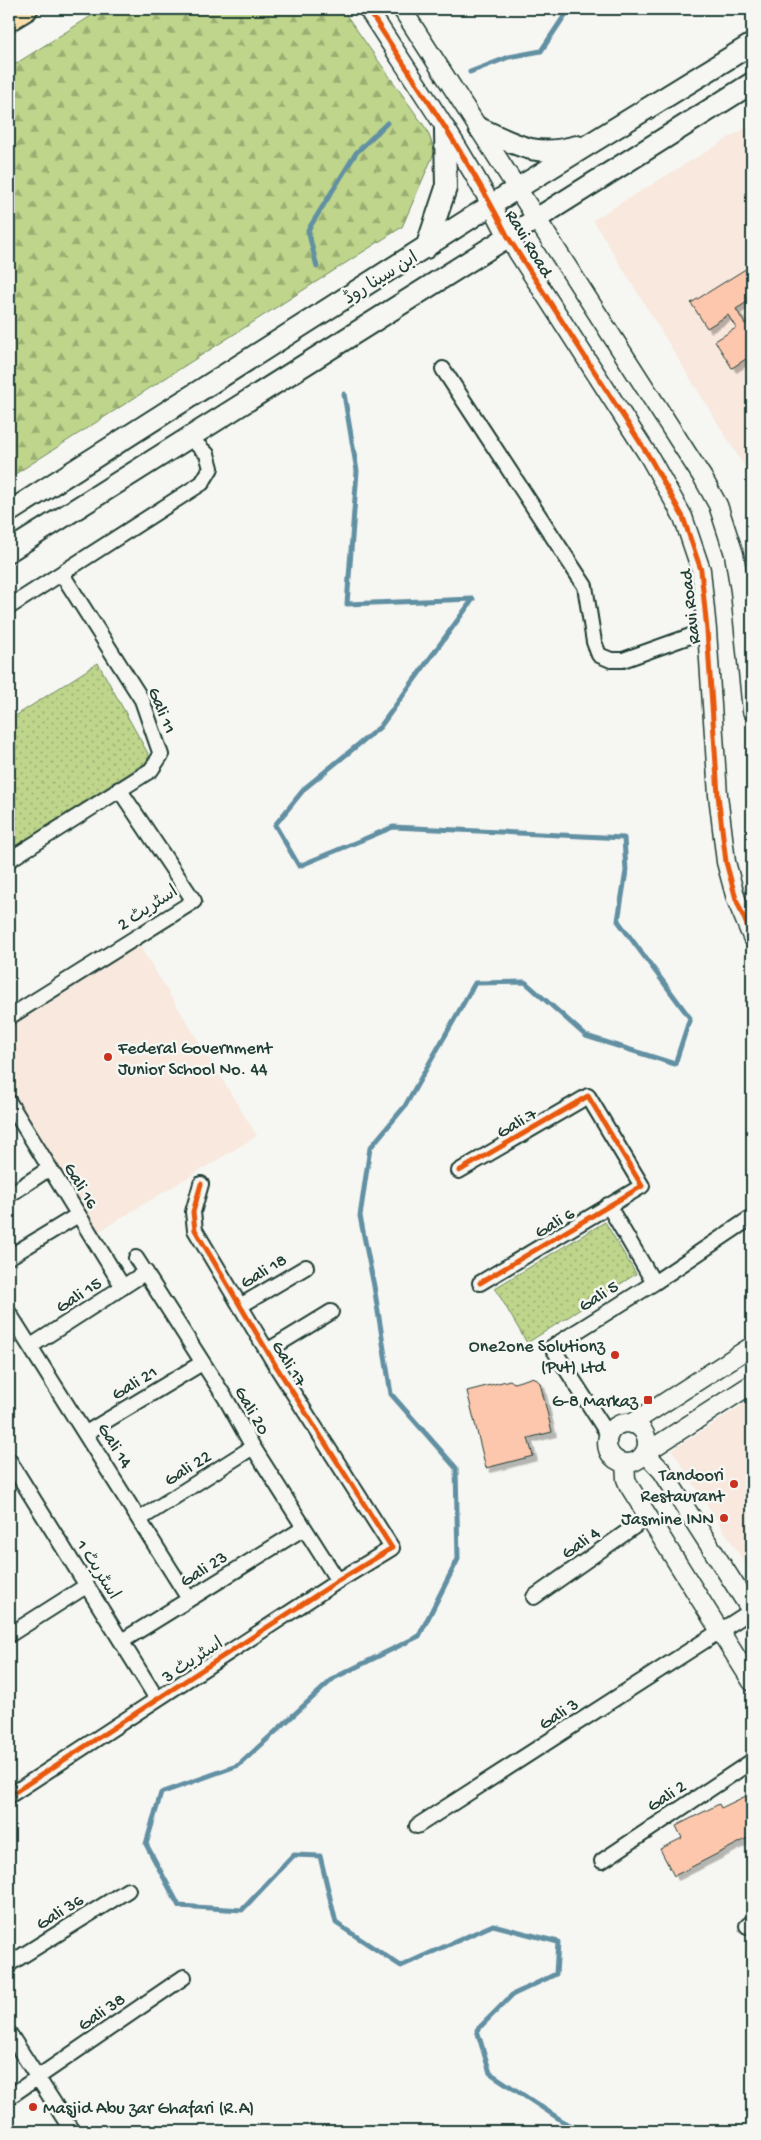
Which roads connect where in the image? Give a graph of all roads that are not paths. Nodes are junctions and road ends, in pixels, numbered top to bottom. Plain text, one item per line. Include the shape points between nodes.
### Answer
1 (27, 9) edge
2 (368, 9) edge
3 (402, 9) edge
4 (9, 20) edge
5 (752, 44) edge
6 (752, 83) edge
7 (479, 128) junction
8 (445, 130) junction
9 (593, 142) junction
10 (518, 188) junction
11 (492, 206) junction
12 (536, 219) junction
13 (508, 237) junction
14 (426, 248) junction
15 (443, 369) dead end
16 (190, 438) junction
17 (9, 512) edge
18 (9, 551) edge
19 (62, 574) junction
20 (9, 607) edge
21 (708, 630) junction
22 (752, 711) edge
23 (120, 788) junction
24 (9, 860) edge
25 (752, 937) edge
26 (9, 1016) edge
27 (9, 1102) edge
28 (50, 1168) junction
29 (459, 1171) dead end
30 (202, 1184) dead end
31 (642, 1186) joint
32 (9, 1195) edge
33 (608, 1205) junction
34 (78, 1215) junction
35 (752, 1216) edge
36 (9, 1257) edge
37 (136, 1258) dead end
38 (306, 1267) dead end
39 (146, 1272) junction
40 (480, 1282) dead end
41 (654, 1282) junction
42 (123, 1287) junction
43 (240, 1306) junction
44 (331, 1312) dead end
45 (9, 1313) edge
46 (30, 1346) junction
47 (752, 1346) edge
48 (267, 1351) junction
49 (202, 1363) junction
50 (752, 1384) edge
51 (631, 1424) junction
52 (86, 1433) junction
53 (609, 1436) junction
54 (253, 1447) junction
55 (645, 1453) junction
56 (625, 1463) junction
57 (11, 1467) edge
58 (648, 1517) junction
59 (140, 1519) junction
60 (304, 1528) junction
61 (392, 1548) joint
62 (338, 1581) junction
63 (86, 1586) junction
64 (534, 1597) dead end
65 (190, 1599) junction
66 (752, 1611) edge
67 (719, 1630) junction
68 (9, 1635) edge
69 (122, 1641) junction
70 (752, 1682) edge
71 (157, 1699) junction
72 (752, 1761) edge
73 (9, 1796) edge
74 (417, 1826) dead end
75 (602, 1861) dead end
76 (128, 1890) dead end
77 (9, 1964) edge
78 (184, 1976) dead end
79 (9, 2033) edge
80 (38, 2076) junction
81 (9, 2097) edge
82 (72, 2131) edge

1 - 4 main road
2 - 8 street, Ravi Road
3 - 7 street, Ravi Road
5 - 9 main road, ابن سینا روڈ
6 - 12 main road, ابن سینا روڈ
7 - 9 main road via 522,148 555,152
7 - 10 street, Ravi Road
8 - 11 street, Ravi Road
8 - 14 main road via 446,188
9 - 10 main road, ابن سینا روڈ
10 - 11 main road, ابن سینا روڈ
10 - 12 street, Ravi Road
11 - 13 street, Ravi Road
11 - 14 main road, ابن سینا روڈ
12 - 13 main road, ابن سینا روڈ
12 - 22 street, Ravi Road via 718,505 734,554
13 - 16 main road, ابن سینا روڈ
13 - 21 street, Ravi Road via 650,458 683,517 701,570
14 - 17 main road, ابن سینا روڈ
15 - 21 street via 585,586 599,655 623,660
16 - 18 main road, ابن سینا روڈ
16 - 19 street via 207,454 211,468 202,483
19 - 20 street
19 - 23 street, Gali 11 via 142,700 161,756 150,770
21 - 25 street, Ravi Road via 718,795 726,862 736,899
23 - 24 street, Gali 11
23 - 26 street, اسٹریٹ 2 via 194,901
27 - 28 street, Gali 16
28 - 32 street
28 - 34 street, Gali 16
29 - 31 street, Gali 7 via 588,1096
30 - 43 street, Gali 17 via 193,1212 194,1230
31 - 33 street, Gali 6
33 - 40 street, Gali 6
33 - 41 street
34 - 36 street
34 - 42 street, Gali 16
35 - 41 street, Gali 5
37 - 39 street, Gali 20
38 - 43 street, Gali 18
39 - 42 street, Gali 15
39 - 49 street, Gali 20
41 - 53 street, Gali 5 via 552,1347
42 - 46 street, Gali 15
43 - 48 street, Gali 17
44 - 48 street
45 - 46 street, Gali 14
46 - 52 street, Gali 14
47 - 51 street
48 - 61 street, Gali 17
49 - 52 street, Gali 21
49 - 54 street, Gali 20
50 - 55 street
51 - 53 street via 618,1426
51 - 55 street via 645,1435
52 - 59 street, Gali 14
53 - 56 street via 607,1442 611,1455
54 - 59 street, Gali 22
54 - 60 street, Gali 20
55 - 56 street via 636,1462
55 - 66 street via 662,1471
56 - 58 street via 626,1479
57 - 63 street, اسٹریٹ 1 via 44,1514
58 - 64 street, Gali 4
58 - 67 street
59 - 65 street, Gali 14
60 - 62 street, Gali 20
60 - 65 street, Gali 23
61 - 62 street, اسٹریٹ 3
62 - 71 street, اسٹریٹ 3
63 - 68 street
63 - 69 street, اسٹریٹ 1
65 - 69 street, Gali 23
66 - 67 street, Gali 3
67 - 70 street
67 - 74 street, Gali 3
69 - 71 street, اسٹریٹ 1
71 - 73 street, اسٹریٹ 3
72 - 75 street, Gali 2
76 - 77 street, Gali 36
78 - 80 street, Gali 38
79 - 80 street
80 - 81 street, Gali 38
80 - 82 street

